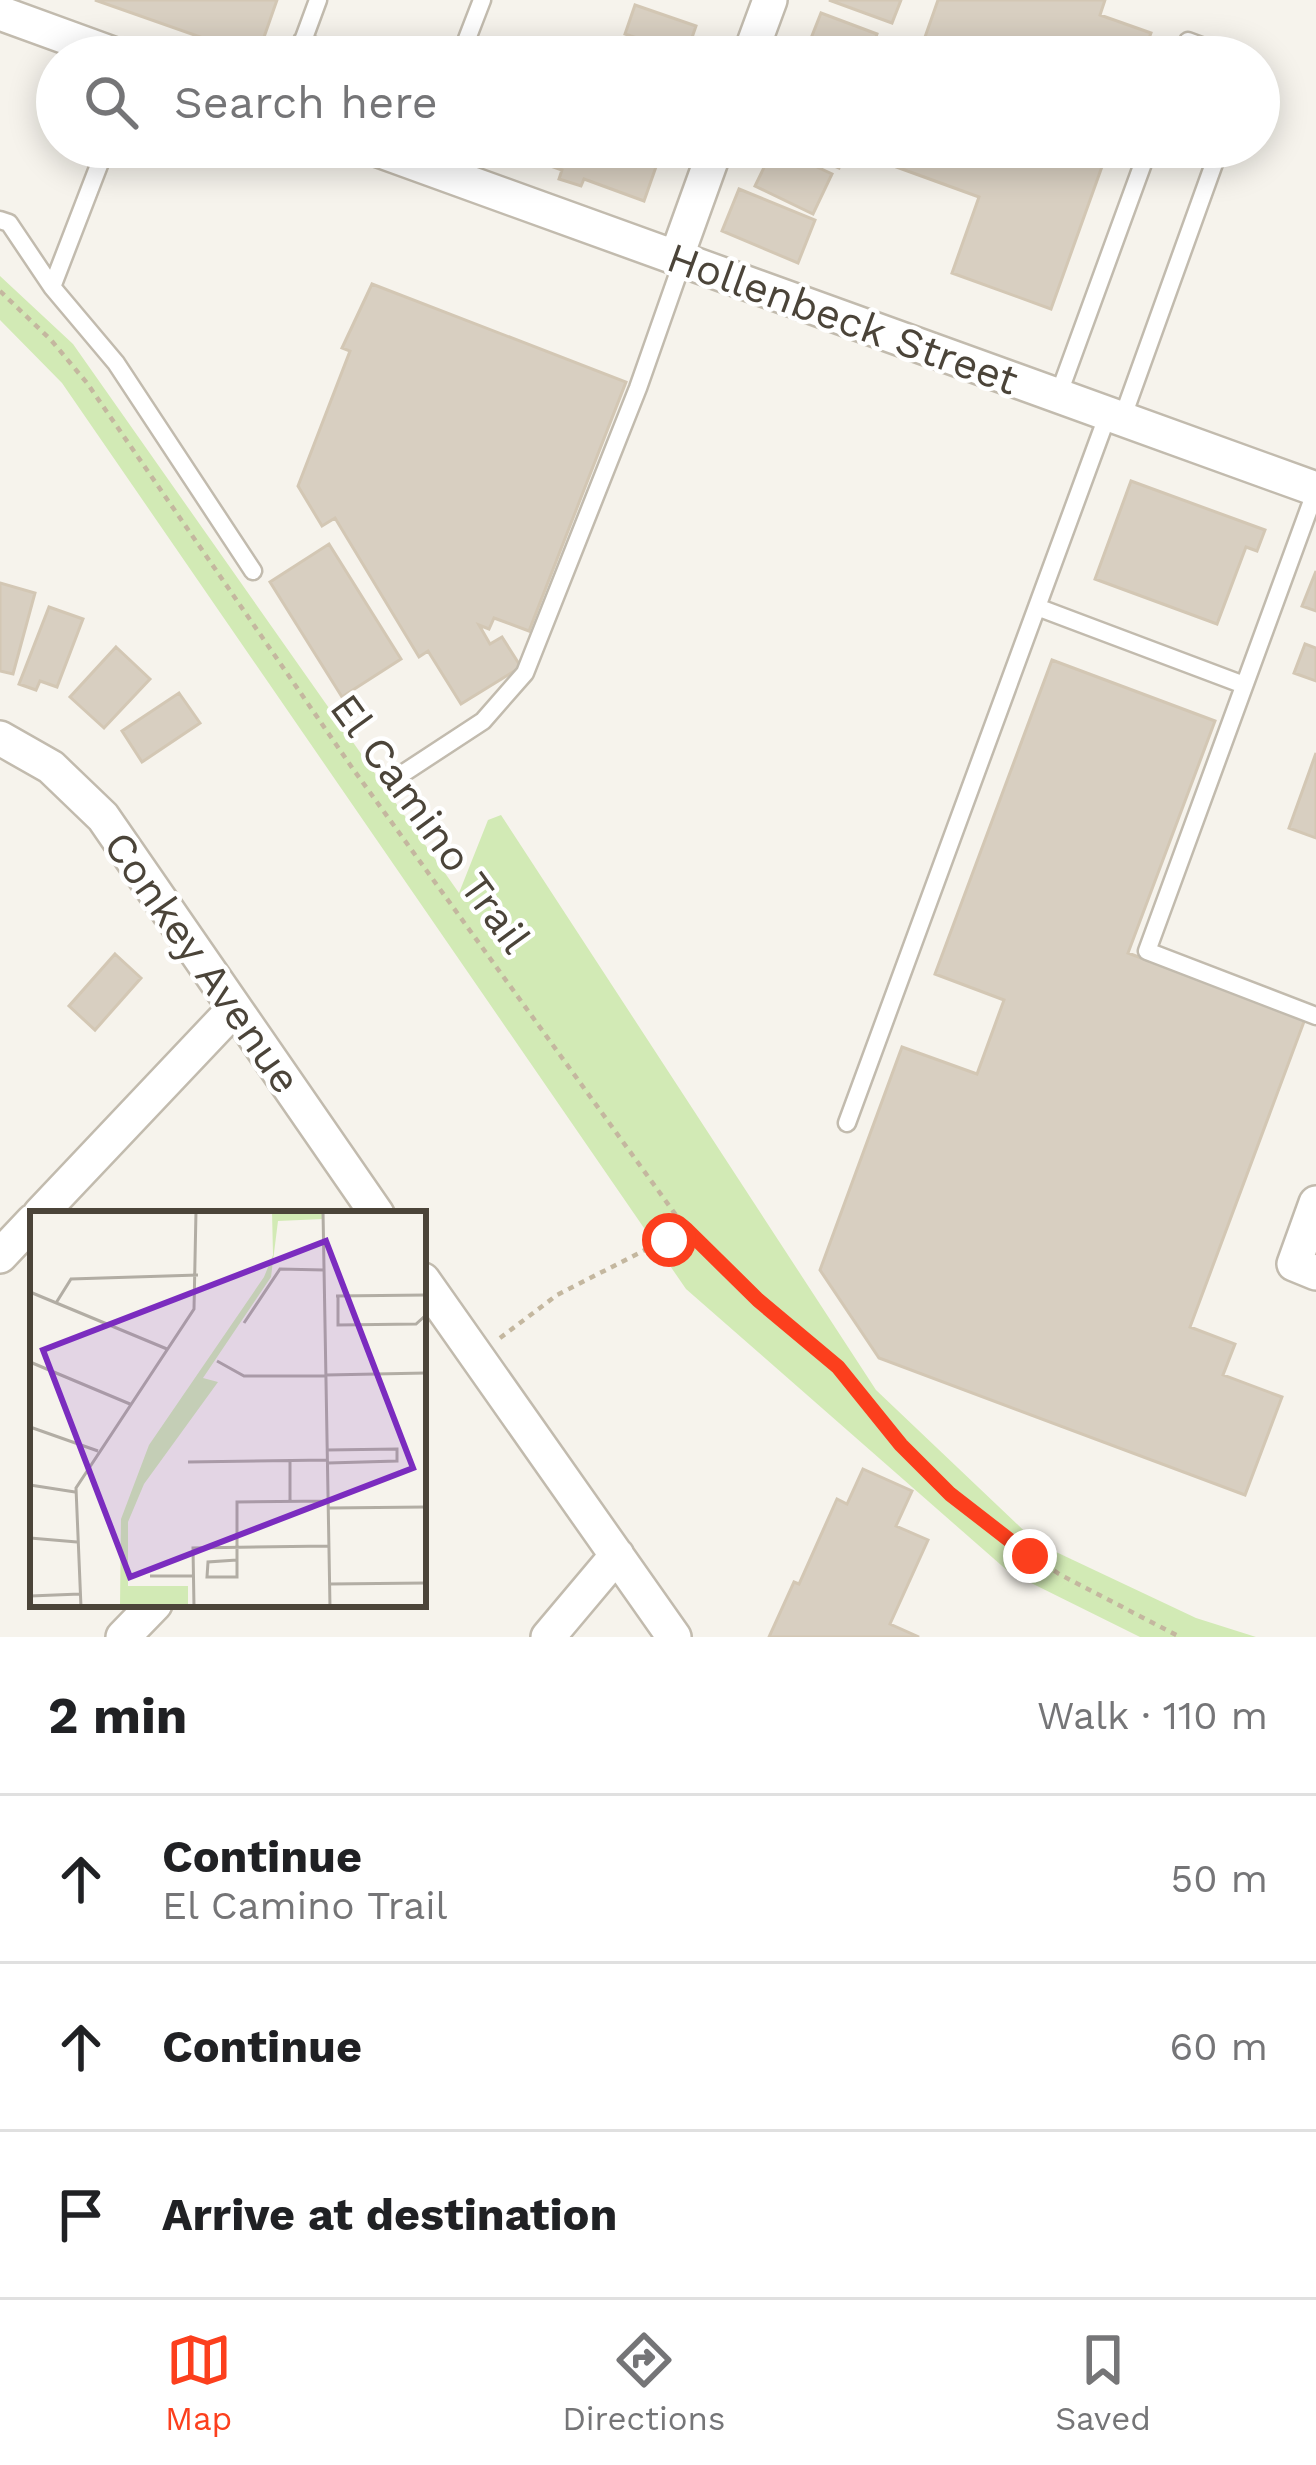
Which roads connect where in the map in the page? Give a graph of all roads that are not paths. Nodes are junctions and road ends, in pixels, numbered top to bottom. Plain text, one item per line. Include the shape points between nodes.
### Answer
1 (318, 0) edge
2 (482, 0) edge
3 (770, 0) edge
4 (0, 13) edge
5 (63, 36) edge
6 (305, 36) edge
7 (468, 36) edge
8 (757, 36) edge
9 (98, 168) edge
10 (428, 168) edge
11 (709, 168) edge
12 (1141, 168) edge
13 (1212, 168) edge
14 (0, 220) edge
15 (680, 259) junction
16 (52, 287) junction
17 (1058, 395) junction
18 (1115, 417) junction
19 (1316, 490) edge
20 (253, 571) dead end
21 (1037, 607) junction
22 (1244, 685) junction
23 (0, 738) edge
24 (393, 780) dead end
25 (234, 1009) junction
26 (1316, 1016) edge
27 (847, 1123) dead end
28 (1316, 1203) edge
29 (43, 1211) edge
30 (375, 1211) edge
31 (30, 1224) edge
32 (0, 1256) edge
33 (1316, 1273) edge
34 (429, 1303) edge
35 (616, 1555) junction
36 (152, 1607) edge
37 (123, 1637) edge
38 (548, 1637) edge
39 (674, 1637) edge

1 - 6 lane
2 - 7 lane
3 - 8 street
4 - 5 street
9 - 16 lane
10 - 15 street, Hollenbeck Street
11 - 15 street
12 - 17 lane
13 - 18 lane
14 - 16 lane
15 - 17 street, Hollenbeck Street
15 - 24 lane via 638,388 524,673 483,721
16 - 20 lane via 116,362
17 - 18 street, Hollenbeck Street
18 - 19 street, Hollenbeck Street
18 - 21 lane
19 - 22 lane
21 - 22 lane
21 - 27 lane
22 - 26 lane via 1147,951
23 - 25 street, Conkey Avenue via 87,798
25 - 29 street
25 - 30 street, Conkey Avenue
28 - 33 street via 1294,1264
31 - 32 street
34 - 35 street via 478,1358
35 - 38 street
35 - 39 street
36 - 37 street

